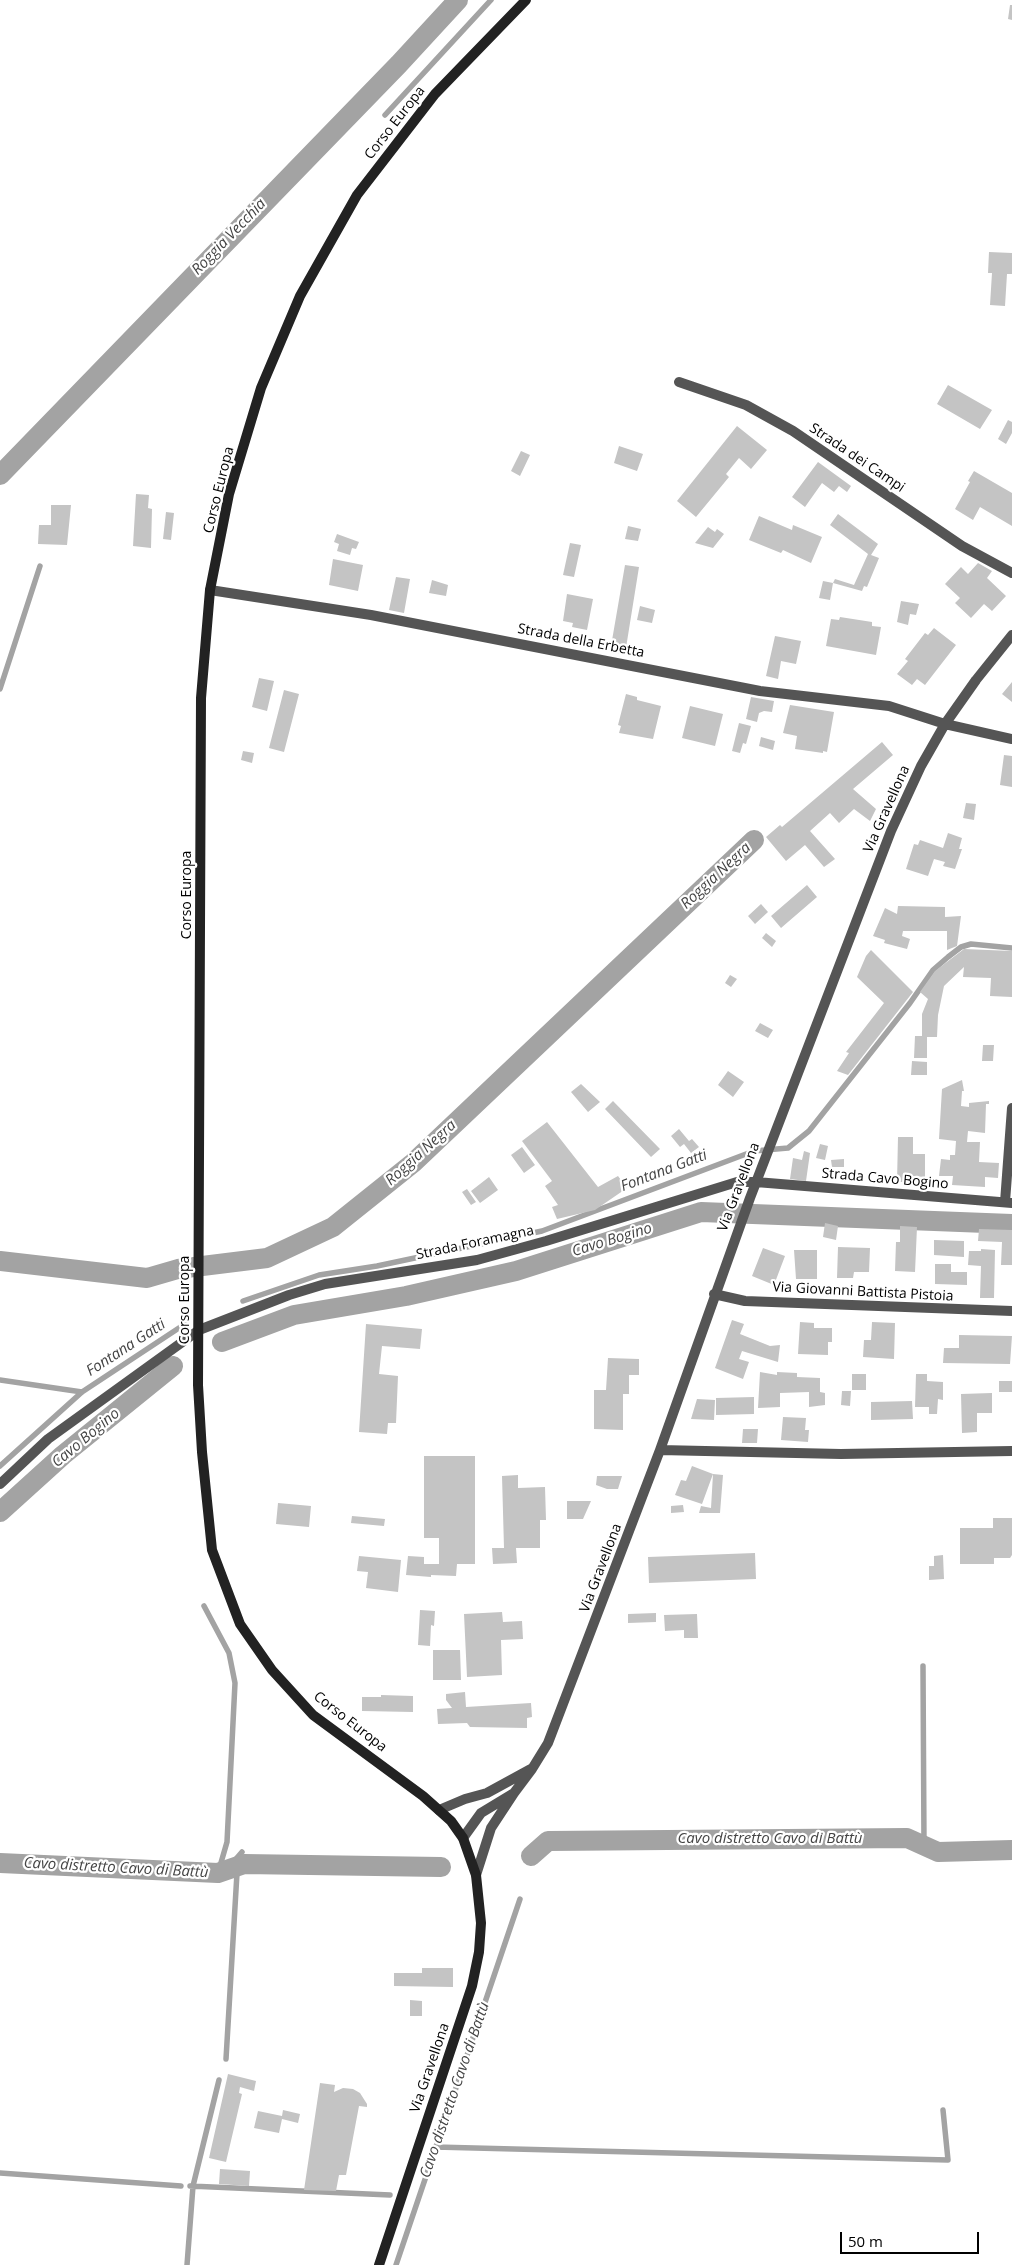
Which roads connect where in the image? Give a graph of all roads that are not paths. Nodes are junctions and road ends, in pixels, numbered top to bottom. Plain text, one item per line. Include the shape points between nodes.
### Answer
1 (526, 0) edge
2 (679, 382) dead end
3 (1012, 573) edge
4 (210, 590) junction
5 (1012, 636) edge
6 (945, 724) junction
7 (1012, 740) edge
8 (1012, 1108) edge
9 (756, 1182) junction
10 (1008, 1202) edge
11 (714, 1294) junction
12 (1012, 1311) edge
13 (199, 1330) junction
14 (660, 1450) junction
15 (1012, 1451) edge
16 (0, 1484) edge
17 (532, 1769) junction
18 (514, 1793) junction
19 (423, 1796) joint
20 (439, 1810) junction
21 (462, 1838) junction
22 (476, 1875) junction
23 (379, 2265) edge

1 - 4 main road, Corso Europa via 435,94 357,195 300,296 261,388 229,494
2 - 3 street, Strada dei Campi via 746,405 793,431 962,546
4 - 6 street, Strada della Erbetta via 371,616 760,691 889,706
4 - 13 main road, Corso Europa via 201,698
5 - 6 street, Via Gravellona
6 - 7 street, Strada della Erbetta
6 - 9 street, Via Gravellona via 921,766 891,831
8 - 10 street
9 - 10 street, Strada Cavo Bogino
9 - 11 street, Via Gravellona
9 - 13 street, Strada Foramagna via 737,1182 546,1242 477,1260 324,1284
11 - 12 street, Via Giovanni Battista Pistoia via 745,1301
11 - 14 street, Via Gravellona
13 - 16 street, Strada Foramagna via 48,1439
13 - 19 main road, Corso Europa via 202,1452 212,1550 240,1624 272,1670 313,1715
14 - 15 street via 841,1454
14 - 17 street, Via Gravellona via 548,1743
17 - 18 street, Via Gravellona
17 - 20 street via 487,1793
18 - 21 street, Via Gravellona via 481,1813
18 - 22 street, Via Gravellona via 492,1828
19 - 20 main road, Via Gravellona
20 - 21 main road, Via Gravellona
21 - 22 main road, Via Gravellona
22 - 23 main road, Via Gravellona via 481,1923 472,1986

